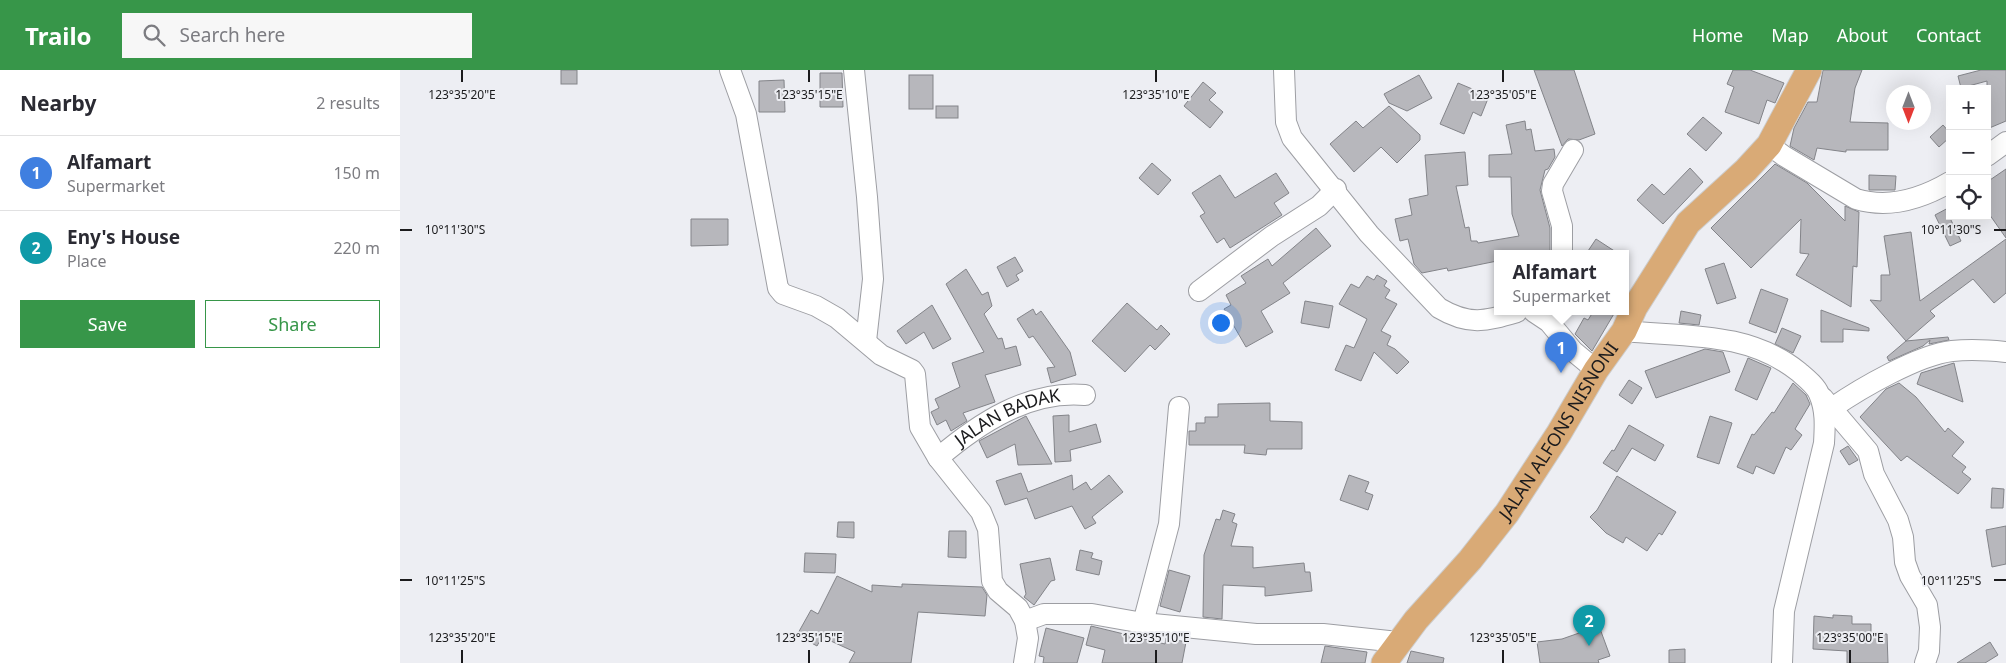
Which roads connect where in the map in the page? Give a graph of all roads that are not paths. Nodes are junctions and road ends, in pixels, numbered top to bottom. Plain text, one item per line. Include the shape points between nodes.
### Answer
1 (730, 70) edge
2 (854, 70) edge
3 (1284, 70) edge
4 (1809, 70) edge
5 (2006, 142) edge
6 (1769, 144) junction
7 (1573, 150) dead end
8 (1991, 153) edge
9 (1946, 184) edge
10 (1336, 189) junction
11 (1562, 250) edge
12 (1199, 291) dead end
13 (1505, 315) edge
14 (1541, 315) edge
15 (1624, 331) junction
16 (866, 341) junction
17 (2006, 352) edge
18 (1596, 370) junction
19 (1819, 393) junction
20 (1085, 395) dead end
21 (1179, 407) dead end
22 (1832, 408) junction
23 (938, 458) junction
24 (1025, 621) junction
25 (1143, 623) junction
26 (1398, 642) junction
27 (1024, 663) edge
28 (1384, 663) edge
29 (1782, 663) edge
30 (1925, 663) edge

1 - 16 street via 746,114 778,288 784,294 837,318
2 - 16 street via 873,280
3 - 10 street via 1289,132
4 - 6 main road, JALAN ALFONS NISNONI
5 - 8 street
6 - 9 street via 1856,198 1869,202 1893,204
6 - 15 main road, JALAN ALFONS NISNONI via 1688,224
7 - 11 street via 1552,191 1562,226
10 - 12 street via 1319,206 1272,236
10 - 13 street via 1369,234 1439,308 1478,322
14 - 18 street via 1572,351
15 - 18 main road, JALAN ALFONS NISNONI
15 - 19 street via 1722,338 1745,343 1781,360 1807,379
16 - 23 street via 881,355 915,374 920,427
17 - 22 street via 1951,351 1924,359 1858,390
18 - 26 main road, JALAN ALFONS NISNONI via 1506,513
19 - 22 street
19 - 29 street via 1826,419 1824,443 1784,611
20 - 23 street, JALAN BADAK via 1064,393 999,414 966,434
21 - 25 street via 1169,524
22 - 30 street via 1868,452 1874,474 1898,520 1905,562 1926,605 1930,627
23 - 24 street via 981,512 988,529 992,581 998,591 1018,608
24 - 25 street via 1044,614 1092,614
24 - 27 street via 1028,638
25 - 26 street via 1256,634 1323,634
26 - 28 main road, JALAN ALFONS NISNONI

